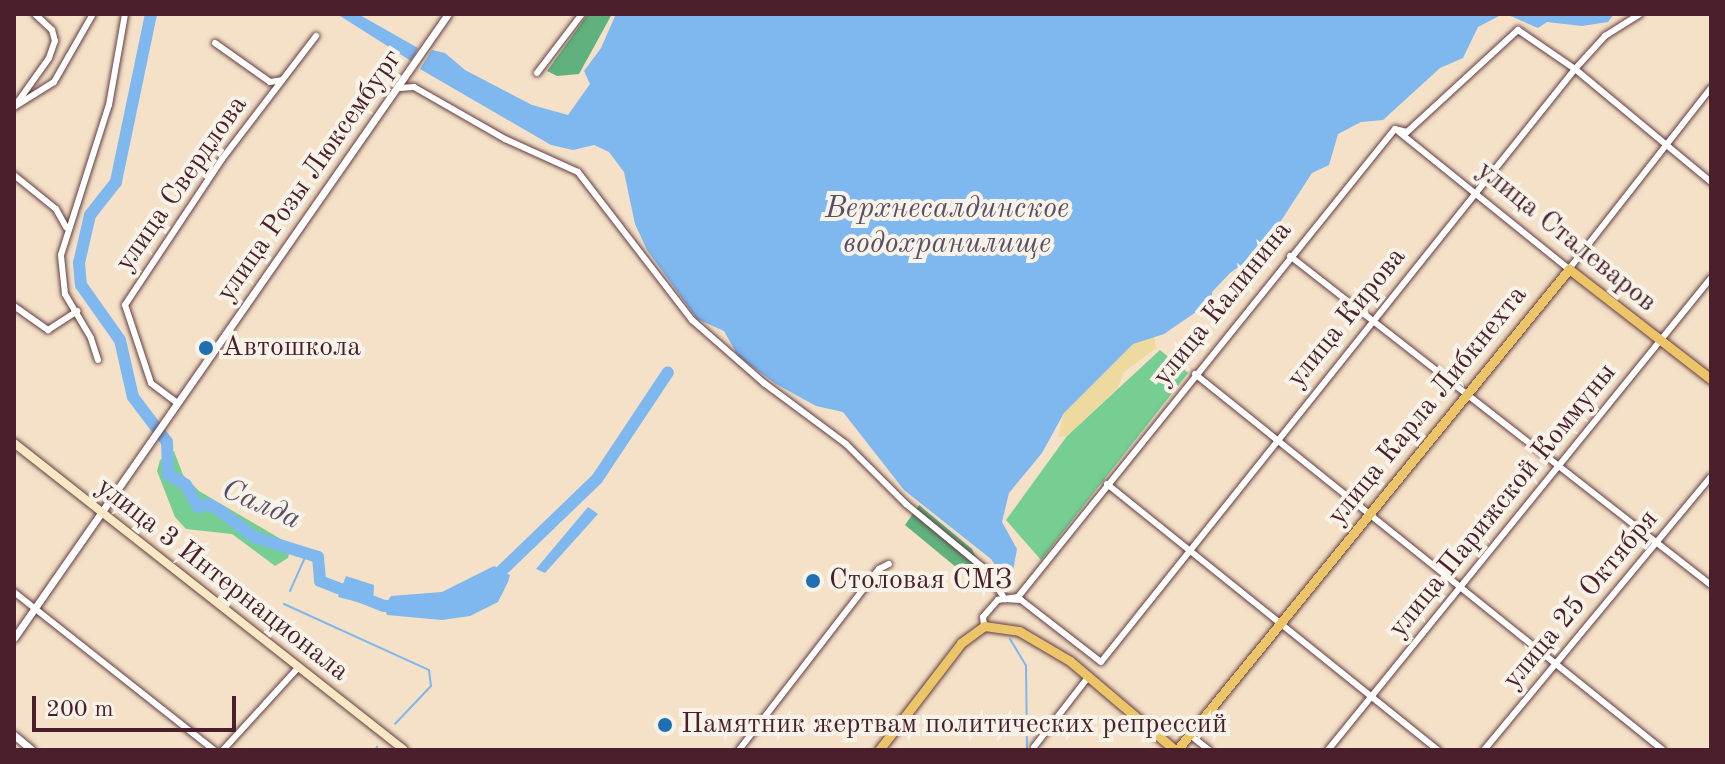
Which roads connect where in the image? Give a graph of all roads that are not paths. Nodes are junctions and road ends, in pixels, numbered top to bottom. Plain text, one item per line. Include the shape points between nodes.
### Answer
1 (35, 14) edge
2 (93, 14) edge
3 (125, 14) edge
4 (448, 14) edge
5 (582, 14) edge
6 (1640, 14) edge
7 (316, 36) dead end
8 (215, 43) dead end
9 (1575, 69) junction
10 (537, 73) dead end
11 (282, 80) junction
12 (400, 88) junction
13 (1711, 88) edge
14 (14, 106) edge
15 (1395, 129) junction
16 (1667, 145) junction
17 (14, 175) edge
18 (1711, 182) edge
19 (1476, 193) junction
20 (66, 227) junction
21 (1290, 256) junction
22 (1569, 269) junction
23 (1711, 278) edge
24 (14, 306) edge
25 (77, 311) junction
26 (1375, 319) junction
27 (1661, 341) junction
28 (98, 360) dead end
29 (1195, 374) junction
30 (1711, 379) edge
31 (1468, 393) junction
32 (176, 402) junction
33 (1277, 442) junction
34 (14, 443) edge
35 (1561, 464) junction
36 (1711, 477) edge
37 (1107, 484) junction
38 (103, 515) junction
39 (1367, 515) junction
40 (1656, 543) junction
41 (1189, 552) junction
42 (889, 564) dead end
43 (1711, 585) edge
44 (1461, 589) junction
45 (14, 592) edge
46 (1005, 599) junction
47 (35, 608) junction
48 (1280, 624) junction
49 (984, 626) junction
50 (14, 638) edge
51 (1555, 665) junction
52 (298, 668) junction
53 (1089, 676) junction
54 (1372, 697) junction
55 (14, 735) edge
56 (1190, 735) junction
57 (1034, 747) dead end
58 (32, 750) edge
59 (214, 750) edge
60 (223, 750) edge
61 (404, 750) edge
62 (739, 750) edge
63 (879, 750) edge
64 (1176, 750) edge
65 (1209, 750) edge
66 (1328, 750) edge
67 (1438, 750) edge
68 (1484, 750) edge
69 (1663, 750) edge

1 - 14 street via 52,30 55,41
2 - 14 street via 54,82
3 - 20 street via 109,105
4 - 12 street, улица Розы Люксембург
5 - 10 street
6 - 9 street, улица Кирова via 1605,36
7 - 11 street, улица Свердлова
8 - 11 street via 270,82
9 - 15 street, улица Калинина via 1518,30 1407,132
9 - 16 street
9 - 19 street, улица Кирова
11 - 32 street, улица Свердлова via 125,305 151,383
12 - 32 street, улица Розы Люксембург
12 - 46 street via 414,87 505,139 578,172 692,320 846,444 906,504 986,570
13 - 16 street, улица Карла Либкнехта
15 - 19 street, улица Сталеваров
15 - 21 street, улица Калинина
16 - 18 street
16 - 22 street, улица Карла Либкнехта
17 - 20 street via 56,209
19 - 22 street, улица Сталеваров
19 - 26 street, улица Кирова
20 - 25 street via 61,255 65,294
21 - 26 street
21 - 29 street, улица Калинина
22 - 27 main road, улица Сталеваров
22 - 31 main road, улица Карла Либкнехта
23 - 27 street, улица Парижской Коммуны
24 - 25 street via 48,330
25 - 28 street
26 - 31 street
26 - 33 street, улица Кирова
27 - 30 main road, улица Сталеваров
27 - 35 street, улица Парижской Коммуны
29 - 33 street
29 - 37 street, улица Калинина
31 - 35 street
31 - 39 main road, улица Карла Либкнехта
32 - 38 street, улица Розы Люксембург
33 - 39 street
33 - 41 street, улица Кирова
34 - 38 main road, улица 3 Интернационала
35 - 40 street
35 - 44 street, улица Парижской Коммуны
36 - 40 street, улица 25 Октября
37 - 41 street
37 - 46 street, улица Калинина via 1018,597
38 - 47 street, улица Розы Люксембург
38 - 52 main road, улица 3 Интернационала
39 - 44 street
39 - 48 main road, улица Карла Либкнехта
40 - 43 street
40 - 51 street, улица 25 Октября
41 - 46 street, улица Кирова via 1101,662 1021,600
41 - 48 street
42 - 62 street via 879,569
44 - 51 street
44 - 54 street, улица Парижской Коммуны
45 - 47 street
46 - 49 street, улица Калинина via 983,617
47 - 50 street, улица Розы Люксембург
47 - 59 street
48 - 54 street
48 - 56 main road, улица Карла Либкнехта
49 - 53 main road via 1019,631
49 - 63 main road via 961,643
51 - 68 street, улица 25 Октября
51 - 69 street
52 - 60 street
52 - 61 main road, улица 3 Интернационала
53 - 57 street
53 - 64 main road
54 - 66 street, улица Парижской Коммуны
54 - 67 street
55 - 58 street
56 - 64 main road, улица Карла Либкнехта
56 - 65 street

